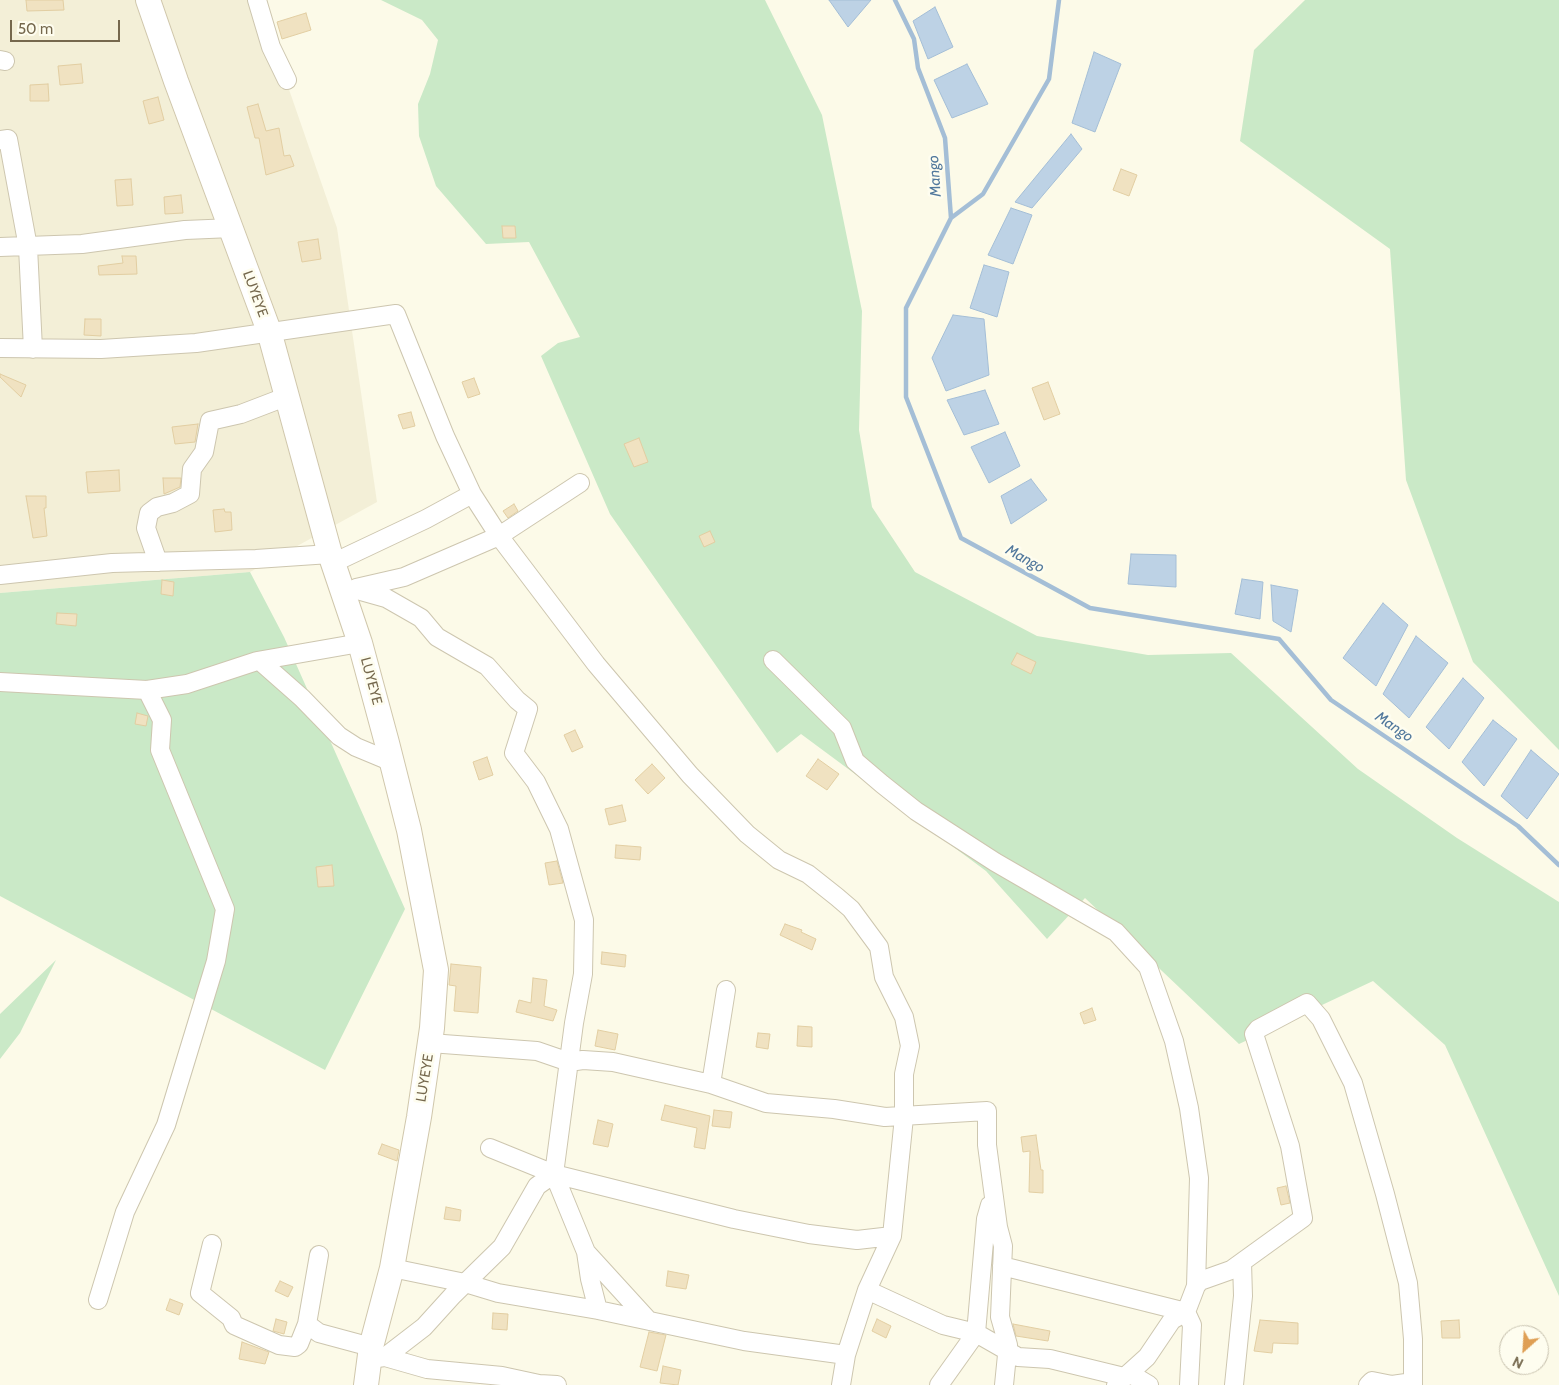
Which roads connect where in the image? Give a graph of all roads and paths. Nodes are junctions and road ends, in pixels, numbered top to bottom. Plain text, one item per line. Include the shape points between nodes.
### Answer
1 (148, 0) edge
2 (257, 0) edge
3 (287, 80) dead end
4 (0, 140) edge
5 (232, 228) junction
6 (0, 247) edge
7 (28, 248) junction
8 (269, 331) junction
9 (0, 348) edge
10 (33, 349) junction
11 (288, 396) junction
12 (580, 483) dead end
13 (472, 494) junction
14 (499, 536) junction
15 (331, 558) junction
16 (158, 562) junction
17 (0, 575) edge
18 (348, 590) junction
19 (360, 643) junction
20 (260, 660) junction
21 (773, 660) dead end
22 (0, 682) edge
23 (147, 690) junction
24 (392, 762) junction
25 (726, 990) dead end
26 (430, 1043) junction
27 (569, 1062) junction
28 (711, 1084) junction
29 (904, 1117) junction
30 (490, 1148) dead end
31 (554, 1174) junction
32 (993, 1194) junction
33 (892, 1236) junction
34 (212, 1244) dead end
35 (586, 1252) junction
36 (319, 1255) dead end
37 (1242, 1262) junction
38 (1002, 1266) junction
39 (392, 1268) junction
40 (465, 1283) junction
41 (1196, 1286) junction
42 (867, 1290) junction
43 (98, 1300) dead end
44 (598, 1310) junction
45 (1186, 1312) junction
46 (649, 1321) junction
47 (307, 1324) junction
48 (976, 1333) junction
49 (1008, 1352) junction
50 (846, 1355) junction
51 (372, 1368) edge
52 (1123, 1378) edge
53 (1413, 1384) edge
54 (545, 1385) edge
55 (841, 1385) edge
56 (939, 1385) edge
57 (1004, 1385) edge
58 (1149, 1385) edge
59 (1190, 1385) edge
60 (1234, 1385) edge
61 (1368, 1385) edge

1 - 5 street, LUYEYE
2 - 3 street via 271,47
4 - 7 street via 8,139
5 - 7 street via 185,230
5 - 8 street, LUYEYE
6 - 7 street
7 - 10 street
8 - 10 street via 196,343 101,349
8 - 11 street, LUYEYE
8 - 13 street via 396,314
9 - 10 street
11 - 15 street, LUYEYE
11 - 16 street via 241,414 210,421 204,452 192,469 190,494 149,513 146,528
12 - 14 street
13 - 14 street
13 - 15 street via 426,519
14 - 18 street via 404,578
14 - 29 street via 596,664 690,775 779,860 808,874 851,909 879,947 884,977 904,1018 910,1046 904,1074
15 - 16 street
15 - 18 street, LUYEYE
16 - 17 street via 112,563
18 - 19 street, LUYEYE
18 - 27 street via 386,598 420,618 437,637 487,666 528,709 514,753 536,782 559,829 584,920 583,974
19 - 20 street
19 - 24 street, LUYEYE
20 - 23 street via 187,684
20 - 24 street via 339,736
21 - 41 street via 842,728 855,761 882,784 916,811 995,862 1116,932 1148,967 1174,1041 1189,1108 1199,1178
22 - 23 street
23 - 43 street via 162,720 160,750 225,909 216,961 166,1125 125,1212
24 - 26 street, LUYEYE via 409,830 436,970
25 - 28 street
26 - 27 street via 537,1052
26 - 39 street, LUYEYE
27 - 28 street via 613,1062
27 - 31 street
28 - 29 street via 766,1103
29 - 32 street via 987,1112
29 - 33 street
30 - 31 street
31 - 33 street via 734,1219 809,1234 857,1240
31 - 35 street
31 - 40 street via 537,1186 502,1247
32 - 38 street via 1003,1246
32 - 48 street via 986,1219
33 - 42 street
34 - 47 street via 200,1293 231,1318 234,1325 279,1345 295,1347
35 - 44 street
35 - 46 street
36 - 47 street
37 - 41 street via 1200,1281
37 - 53 street via 1303,1218 1290,1146 1254,1034 1258,1028 1307,1003 1321,1019 1353,1083 1385,1194 1408,1283
37 - 60 street via 1243,1296
38 - 45 street
38 - 49 street via 1000,1317
39 - 40 street
39 - 51 street, LUYEYE
40 - 44 street via 498,1293
40 - 51 street via 424,1327
41 - 45 street
42 - 48 street via 943,1325
42 - 50 street
44 - 46 street
45 - 52 street via 1172,1320 1148,1357
45 - 59 street via 1192,1325
46 - 50 street via 744,1341
47 - 51 street
48 - 49 street
48 - 56 street
49 - 52 street via 1018,1357 1058,1361
49 - 57 street
50 - 55 street
51 - 54 street via 502,1376
52 - 58 street
53 - 61 street via 1392,1385 1372,1380

